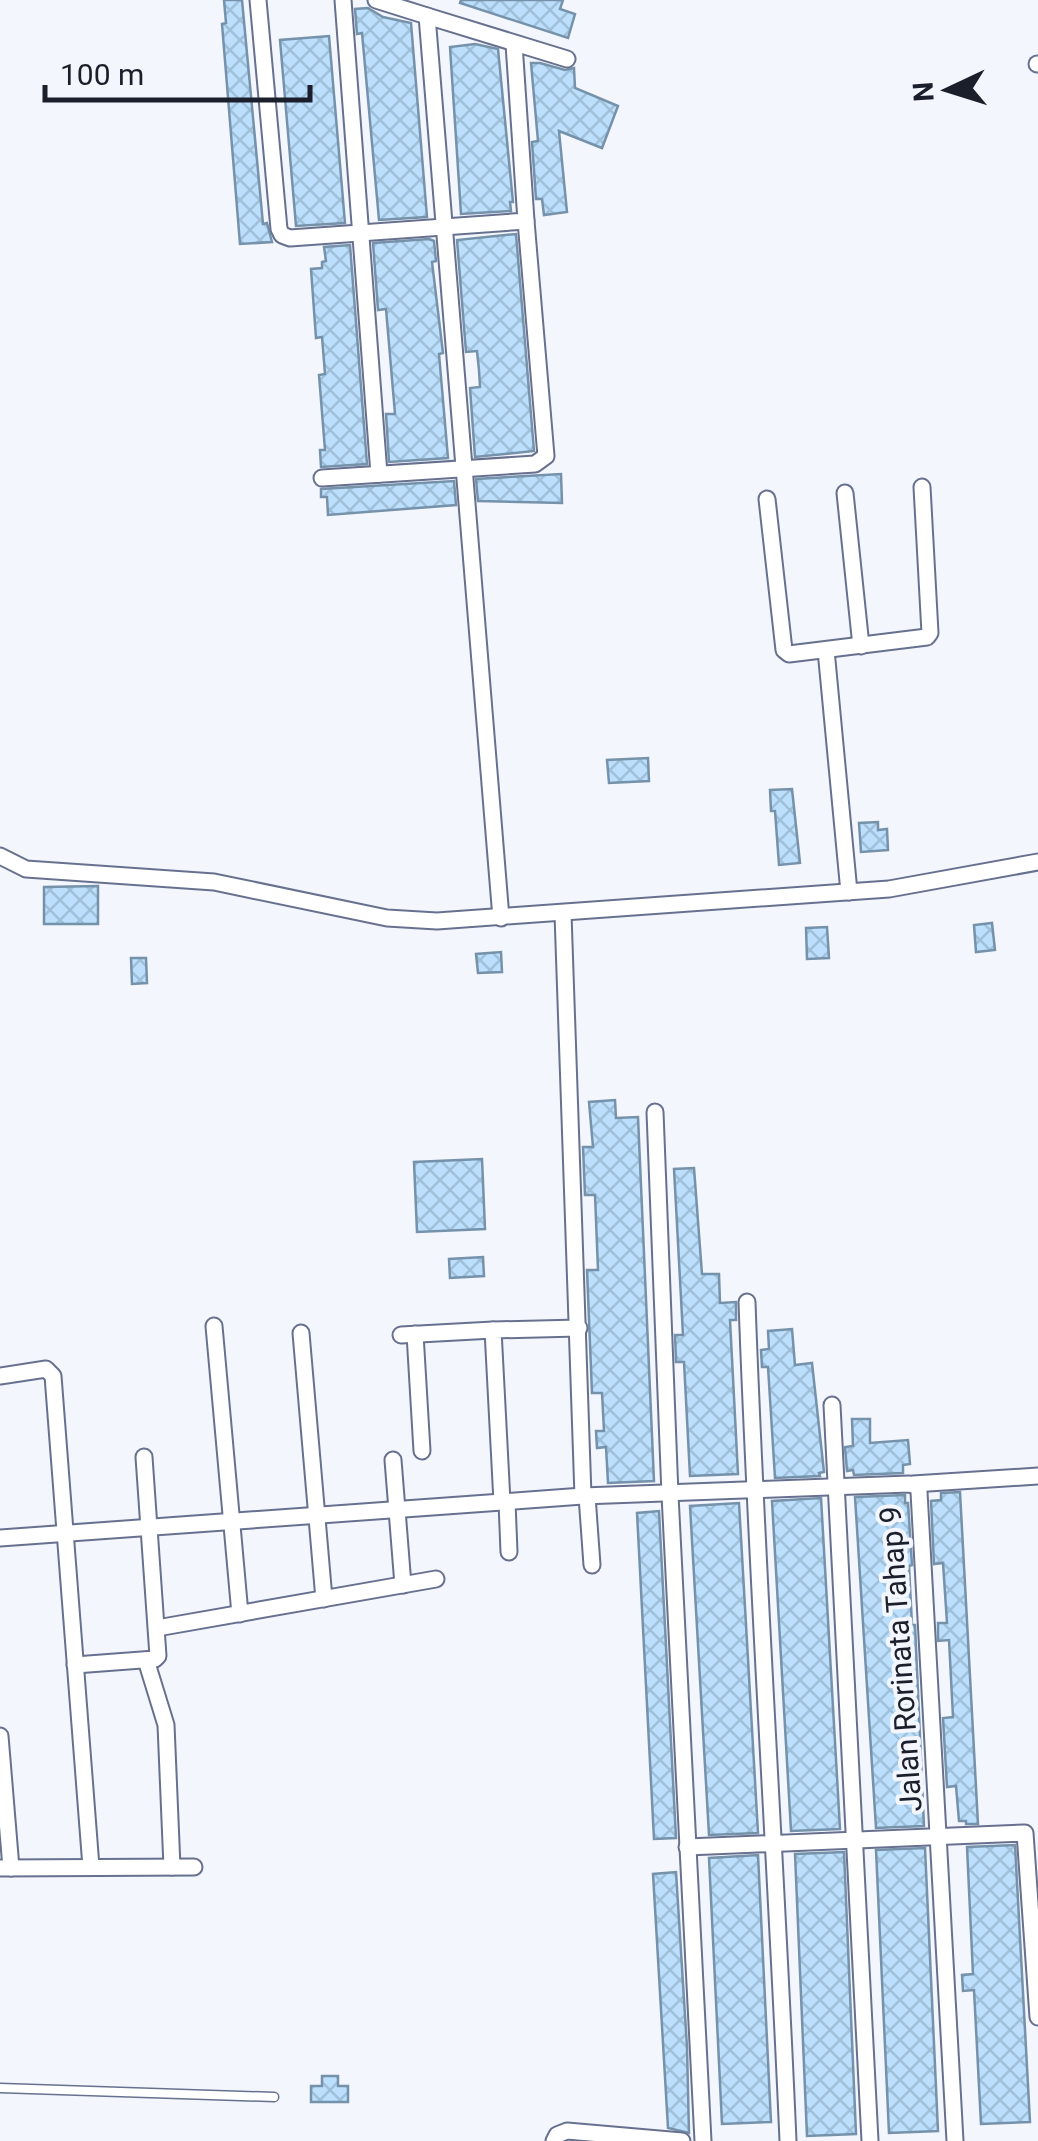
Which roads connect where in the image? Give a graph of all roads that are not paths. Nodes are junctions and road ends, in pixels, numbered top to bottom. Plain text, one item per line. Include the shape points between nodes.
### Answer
1 (258, 0) edge
2 (342, 0) edge
3 (376, 0) edge
4 (428, 16) junction
5 (514, 44) junction
6 (567, 59) dead end
7 (526, 222) junction
8 (443, 226) junction
9 (360, 234) junction
10 (464, 468) junction
11 (379, 474) junction
12 (322, 478) dead end
13 (922, 487) dead end
14 (845, 493) dead end
15 (767, 498) dead end
16 (861, 646) junction
17 (826, 650) junction
18 (0, 856) edge
19 (1038, 862) edge
20 (849, 892) junction
21 (563, 914) junction
22 (501, 918) junction
23 (655, 1112) dead end
24 (748, 1302) dead end
25 (214, 1326) dead end
26 (579, 1328) junction
27 (492, 1330) junction
28 (301, 1332) dead end
29 (0, 1376) edge
30 (832, 1405) dead end
31 (422, 1451) dead end
32 (144, 1457) dead end
33 (393, 1460) dead end
34 (1038, 1476) edge
35 (911, 1484) junction
36 (836, 1486) junction
37 (754, 1490) junction
38 (670, 1495) junction
39 (585, 1496) junction
40 (505, 1502) junction
41 (396, 1509) junction
42 (316, 1514) junction
43 (232, 1520) junction
44 (150, 1526) junction
45 (66, 1532) junction
46 (0, 1538) edge
47 (510, 1552) dead end
48 (592, 1565) dead end
49 (436, 1579) dead end
50 (403, 1585) junction
51 (324, 1599) junction
52 (240, 1614) junction
53 (158, 1628) junction
54 (146, 1660) junction
55 (76, 1665) junction
56 (0, 1736) edge
57 (939, 1836) junction
58 (856, 1838) junction
59 (775, 1842) junction
60 (687, 1846) junction
61 (91, 1867) junction
62 (172, 1867) junction
63 (194, 1867) dead end
64 (5, 1868) edge
65 (1038, 2017) edge
66 (0, 2088) edge
67 (274, 2097) dead end
68 (554, 2141) edge
69 (682, 2141) edge
70 (703, 2141) edge
71 (788, 2141) edge
72 (870, 2141) edge
73 (954, 2141) edge

1 - 9 street via 282,236
2 - 9 street
3 - 4 street
4 - 5 street
4 - 8 street
5 - 6 street
5 - 7 street
7 - 8 street
7 - 10 street via 546,456 535,464
8 - 9 street
8 - 10 street
9 - 11 street
10 - 11 street
10 - 22 street
11 - 12 street
13 - 16 street via 930,633
14 - 16 street
15 - 17 street via 784,650
16 - 17 street
17 - 20 street
18 - 22 street via 26,869 214,882 387,918
19 - 20 street
20 - 21 street
21 - 22 street
21 - 26 street
23 - 38 street
24 - 37 street
25 - 43 street
26 - 27 street
26 - 39 street
27 - 31 street via 408,1335
27 - 40 street
28 - 42 street
29 - 45 street via 51,1371
30 - 36 street
32 - 44 street
33 - 41 street
34 - 35 street
35 - 36 street
35 - 57 street, Jalan Rorinata Tahap 9 via 919,1492
36 - 37 street
36 - 58 street
37 - 38 street
37 - 59 street
38 - 39 street
38 - 60 street
39 - 40 street
39 - 48 street
40 - 41 street
40 - 47 street
41 - 42 street
41 - 50 street
42 - 43 street
42 - 51 street
43 - 44 street
43 - 52 street
44 - 45 street
44 - 53 street
45 - 46 street
45 - 55 street
49 - 50 street
50 - 51 street
51 - 52 street
52 - 53 street
53 - 54 street via 158,1656
54 - 55 street
54 - 62 street via 166,1725
55 - 61 street
56 - 64 street
57 - 58 street
57 - 65 street via 1026,1833
57 - 73 street, Jalan Rorinata Tahap 9
58 - 59 street
58 - 72 street
59 - 60 street
59 - 71 street
60 - 70 street
61 - 62 street
61 - 64 street
62 - 63 street
66 - 67 lane
68 - 69 street via 567,2131

